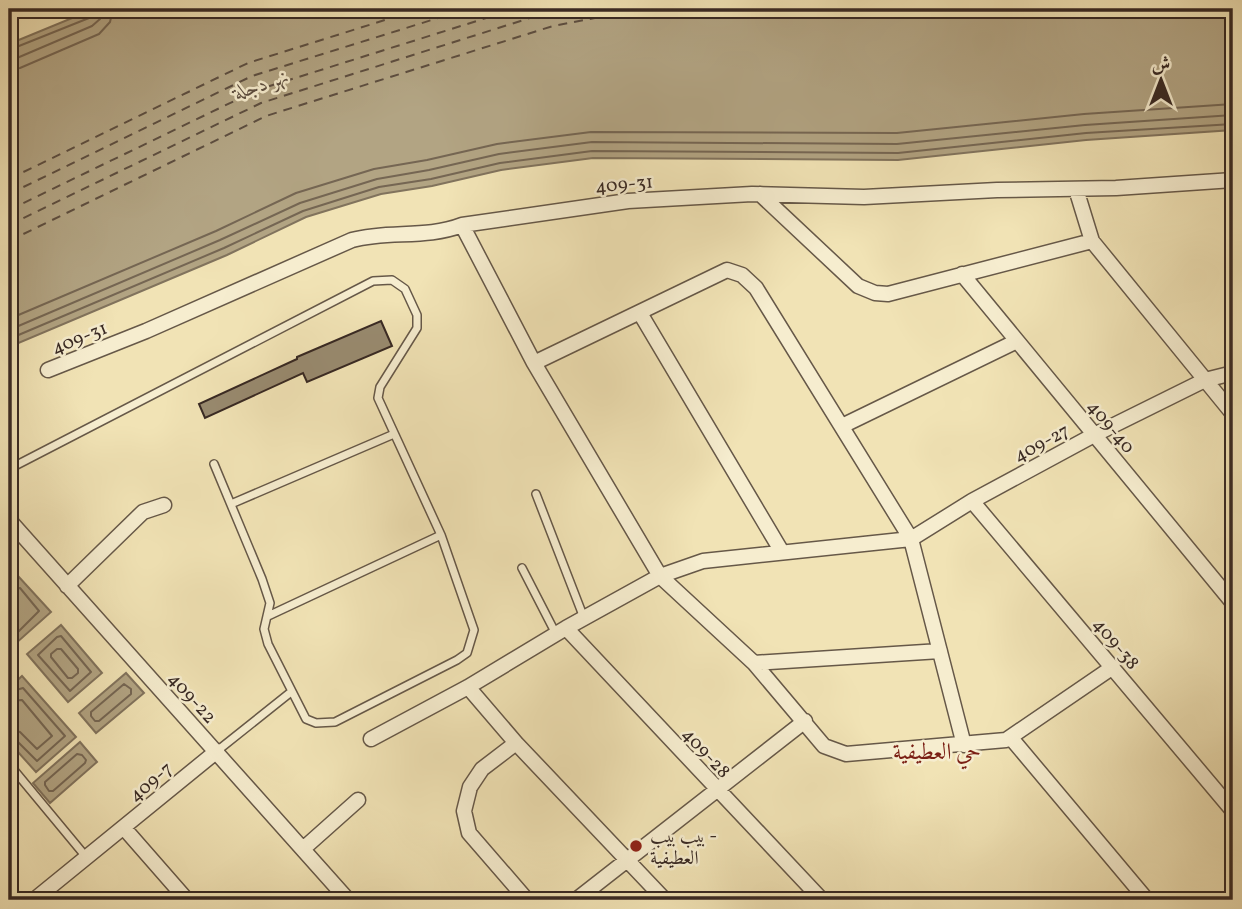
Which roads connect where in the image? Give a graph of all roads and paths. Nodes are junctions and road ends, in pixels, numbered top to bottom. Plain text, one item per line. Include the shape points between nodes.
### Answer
1 (1233, 180) edge
2 (1076, 189) junction
3 (760, 194) junction
4 (462, 225) junction
5 (1092, 242) junction
6 (962, 274) junction
7 (640, 313) junction
8 (1017, 341) junction
9 (534, 363) junction
10 (48, 370) dead end
11 (1233, 373) edge
12 (1205, 380) junction
13 (1233, 414) edge
14 (842, 426) junction
15 (394, 435) junction
16 (1094, 435) junction
17 (214, 464) dead end
18 (9, 469) edge
19 (536, 494) dead end
20 (972, 501) junction
21 (231, 504) junction
22 (164, 505) dead end
23 (9, 520) edge
24 (441, 535) junction
25 (911, 539) junction
26 (782, 552) junction
27 (522, 568) dead end
28 (660, 576) junction
29 (68, 586) junction
30 (1233, 603) edge
31 (268, 616) junction
32 (584, 618) junction
33 (561, 631) junction
34 (940, 651) junction
35 (754, 663) junction
36 (1112, 667) junction
37 (468, 687) junction
38 (291, 692) junction
39 (805, 721) junction
40 (1011, 738) junction
41 (371, 739) dead end
42 (516, 743) junction
43 (964, 745) junction
44 (217, 751) junction
45 (9, 764) edge
46 (716, 790) junction
47 (358, 800) dead end
48 (1233, 811) edge
49 (124, 828) junction
50 (303, 849) junction
51 (87, 858) junction
52 (628, 860) junction
53 (35, 900) edge
54 (187, 900) edge
55 (348, 900) edge
56 (527, 900) edge
57 (576, 900) edge
58 (665, 900) edge
59 (821, 900) edge
60 (1147, 900) edge

1 - 2 street, 409-31
2 - 3 street, 409-31 via 864,197
2 - 5 street
3 - 4 street, 409-31 via 628,201
3 - 6 street via 859,286 875,293
4 - 9 street
4 - 10 street, 409-31 via 425,234 373,234 352,240
5 - 6 street
5 - 12 street
6 - 8 street, 409-40
7 - 9 street
7 - 14 street via 727,270 742,275 756,288
7 - 26 street
8 - 14 street
8 - 16 street, 409-40
9 - 28 street
11 - 12 street, 409-27
12 - 13 street
12 - 16 street, 409-27
14 - 25 street
15 - 18 lane via 378,398 380,387 417,328 417,315 405,289 392,281 373,281
15 - 21 lane
15 - 24 lane
16 - 20 street, 409-27
16 - 30 street, 409-40
17 - 21 lane
19 - 32 lane
20 - 25 street, 409-27
20 - 36 street, 409-38
21 - 31 lane via 270,603
22 - 29 street via 143,512
23 - 29 street, 409-22
24 - 31 lane
24 - 38 lane via 474,630 467,653 335,722 306,719
25 - 26 street
25 - 34 street
26 - 28 street via 704,561
27 - 33 lane
28 - 32 street
28 - 35 street
29 - 44 street, 409-22
31 - 38 lane via 264,629 268,644
32 - 33 street
33 - 37 street
33 - 46 street, 409-28
34 - 35 street
34 - 43 street
35 - 39 street
36 - 40 street
36 - 48 street, 409-38
37 - 41 street
37 - 42 street
38 - 44 lane, 409-7
39 - 43 street via 824,746 846,754
39 - 46 street
40 - 43 street
40 - 60 street
42 - 52 street
42 - 56 street via 482,769 470,787 464,811 469,833
44 - 49 street, 409-7
44 - 50 street, 409-22
45 - 51 lane
46 - 52 street
46 - 59 street, 409-28
47 - 50 street
49 - 51 street, 409-7
49 - 54 street
50 - 55 street, 409-22
51 - 53 street, 409-7
52 - 57 street
52 - 58 street

